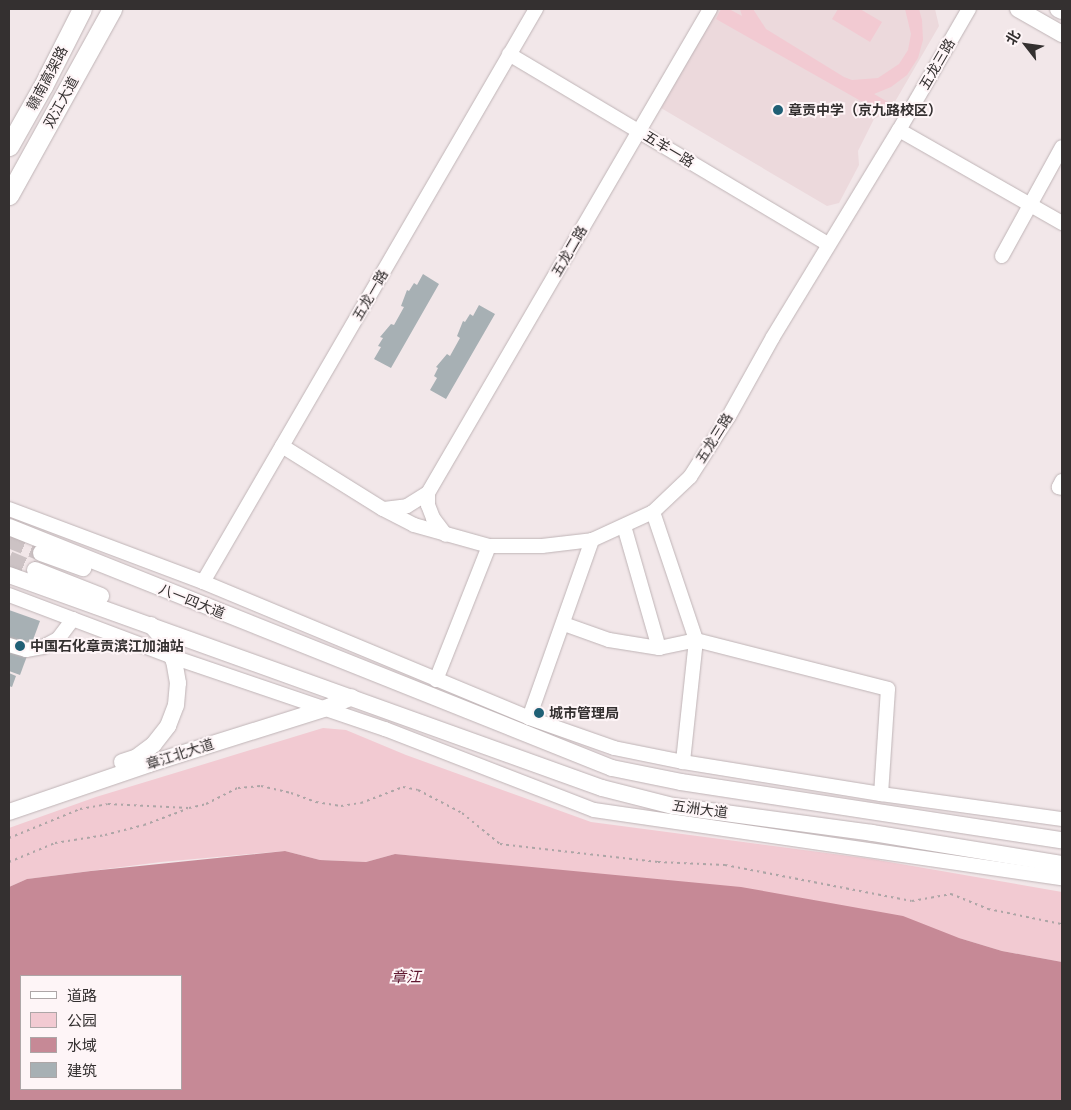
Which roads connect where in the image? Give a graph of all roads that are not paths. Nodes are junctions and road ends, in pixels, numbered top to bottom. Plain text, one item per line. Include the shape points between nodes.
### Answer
1 (68, 9) edge
2 (82, 9) edge
3 (97, 9) edge
4 (112, 9) edge
5 (536, 9) edge
6 (710, 9) edge
7 (969, 9) edge
8 (1018, 9) edge
9 (1058, 9) edge
10 (1062, 11) edge
11 (1062, 34) edge
12 (509, 54) junction
13 (9, 120) edge
14 (899, 130) junction
15 (639, 132) junction
16 (9, 146) edge
17 (1062, 147) edge
18 (9, 171) edge
19 (9, 195) edge
20 (1030, 205) junction
21 (1062, 223) edge
22 (828, 244) junction
23 (1002, 256) dead end
24 (282, 446) junction
25 (1062, 481) edge
26 (1062, 488) edge
27 (428, 493) junction
28 (9, 509) edge
29 (383, 509) junction
30 (653, 512) junction
31 (624, 526) junction
32 (9, 527) edge
33 (447, 536) junction
34 (592, 540) junction
35 (489, 546) junction
36 (41, 553) tunnel mouth
37 (35, 570) tunnel mouth
38 (9, 575) edge
39 (203, 582) junction
40 (9, 595) edge
41 (73, 619) junction
42 (149, 624) junction
43 (564, 624) junction
44 (696, 640) junction
45 (9, 645) edge
46 (659, 648) junction
47 (172, 657) junction
48 (376, 675) junction
49 (436, 680) junction
50 (352, 697) junction
51 (323, 709) junction
52 (529, 718) junction
53 (683, 762) junction
54 (881, 794) junction
55 (9, 801) edge
56 (9, 812) edge
57 (1062, 819) edge
58 (1062, 840) edge
59 (1062, 864) edge
60 (1062, 878) edge

1 - 13 highway
2 - 16 highway, 赣南高架路
3 - 18 highway, 赣南高架路
4 - 19 highway, 双江大道
5 - 12 street, 五龙一路
6 - 15 street, 五龙二路
7 - 14 street, 五龙三路
8 - 11 main road
9 - 10 main road
12 - 15 street, 五羊一路
12 - 24 street, 五龙一路
14 - 20 street
14 - 22 street, 五龙三路
15 - 22 street, 五羊一路
15 - 27 street, 五龙二路
17 - 20 street
20 - 21 street
20 - 23 street
22 - 30 street, 五龙三路 via 690,477
24 - 29 street, 五龙三路
24 - 39 street, 五龙一路
25 - 26 street via 1059,487
27 - 29 street via 407,506
27 - 33 street via 433,518
28 - 39 street
29 - 33 street, 五龙三路 via 414,525
30 - 31 street, 五龙三路
30 - 44 street
31 - 34 street, 五龙三路
31 - 46 street
32 - 48 main road, 八一四大道
33 - 35 street, 五龙三路
34 - 35 street, 五龙三路 via 542,546
34 - 43 street
35 - 49 street
36 - 48 main road
37 - 50 main road
38 - 42 main road
39 - 49 street
40 - 41 street
41 - 45 street via 58,639 43,647 26,650
41 - 47 street
42 - 47 main road, 章江北大道 via 164,640
42 - 50 main road
43 - 46 street via 609,640
43 - 52 street
44 - 46 street
44 - 53 street
44 - 54 street via 888,689
47 - 51 street
47 - 55 main road, 章江北大道 via 178,683 172,716 158,740 136,757
48 - 58 main road, 五洲大道 via 612,768 681,782
49 - 52 street
50 - 51 main road, 章江北大道
50 - 59 main road, 五洲大道 via 602,788 673,806 872,833
51 - 56 main road, 章江北大道
51 - 60 street via 385,729 594,810
52 - 53 street via 614,748
53 - 54 street
54 - 57 street

